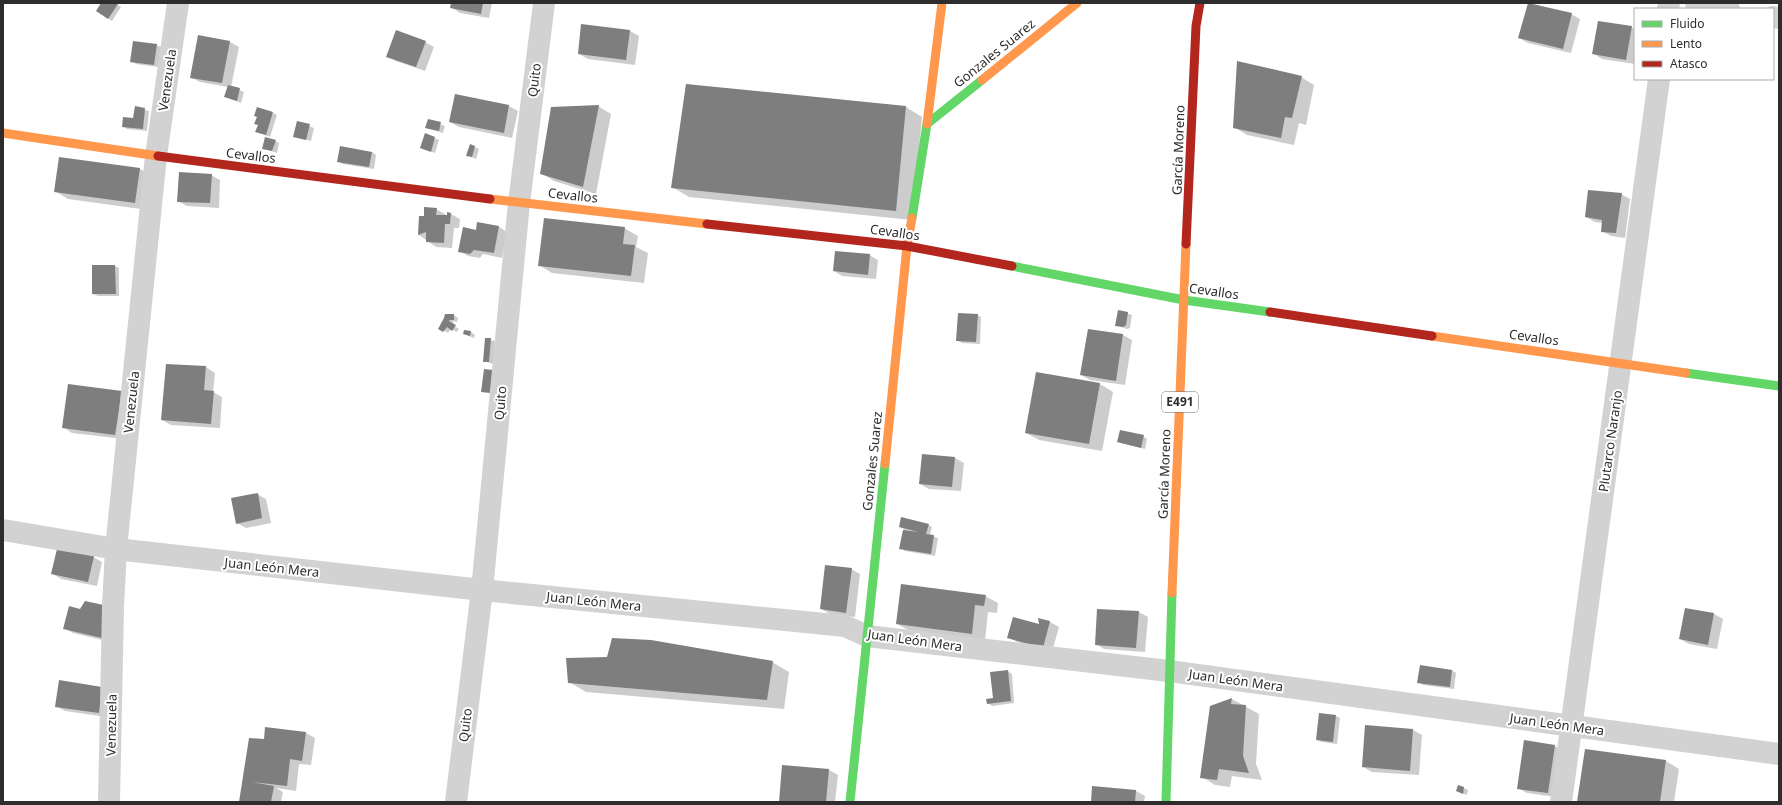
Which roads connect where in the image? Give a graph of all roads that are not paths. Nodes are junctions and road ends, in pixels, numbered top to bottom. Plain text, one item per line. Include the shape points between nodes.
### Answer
1 (178, 3) edge
2 (544, 3) edge
3 (942, 3) edge
4 (1077, 3) edge
5 (1200, 3) edge
6 (1696, 3) edge
7 (1724, 8) edge
8 (1659, 80) edge
9 (927, 124) junction
10 (3, 134) edge
11 (156, 156) junction
12 (519, 203) junction
13 (907, 246) junction
14 (1184, 300) junction
15 (1620, 362) junction
16 (1779, 386) edge
17 (3, 530) edge
18 (116, 549) junction
19 (482, 590) junction
20 (868, 636) junction
21 (1169, 671) junction
22 (1571, 726) junction
23 (1779, 754) edge
24 (109, 802) edge
25 (456, 802) edge
26 (850, 802) edge
27 (1166, 802) edge
28 (1561, 802) edge

1 - 11 street, Venezuela
2 - 12 street, Quito
3 - 9 main road, Gonzales Suarez
4 - 9 main road, Gonzales Suarez
5 - 14 main road, García Moreno / E491 via 1196,26
6 - 7 street
8 - 15 street, Plutarco Naranjo
9 - 13 main road, Gonzales Suarez
10 - 11 main road, Cevallos
11 - 12 main road, Cevallos
11 - 18 street, Venezuela
12 - 13 main road, Cevallos
12 - 19 street, Quito
13 - 14 main road, Cevallos
13 - 20 main road, Gonzales Suarez
14 - 15 main road, Cevallos
14 - 21 main road, García Moreno / E491
15 - 16 main road, Cevallos
15 - 22 street, Plutarco Naranjo
17 - 18 street, Juan León Mera
18 - 19 street, Juan León Mera
18 - 24 street, Venezuela
19 - 20 street, Juan León Mera via 846,626
19 - 25 street, Quito
20 - 21 street, Juan León Mera
20 - 26 main road, Gonzales Suarez
21 - 22 street, Juan León Mera
21 - 27 main road, García Moreno / E491
22 - 23 street, Juan León Mera
22 - 28 street, Plutarco Naranjo

